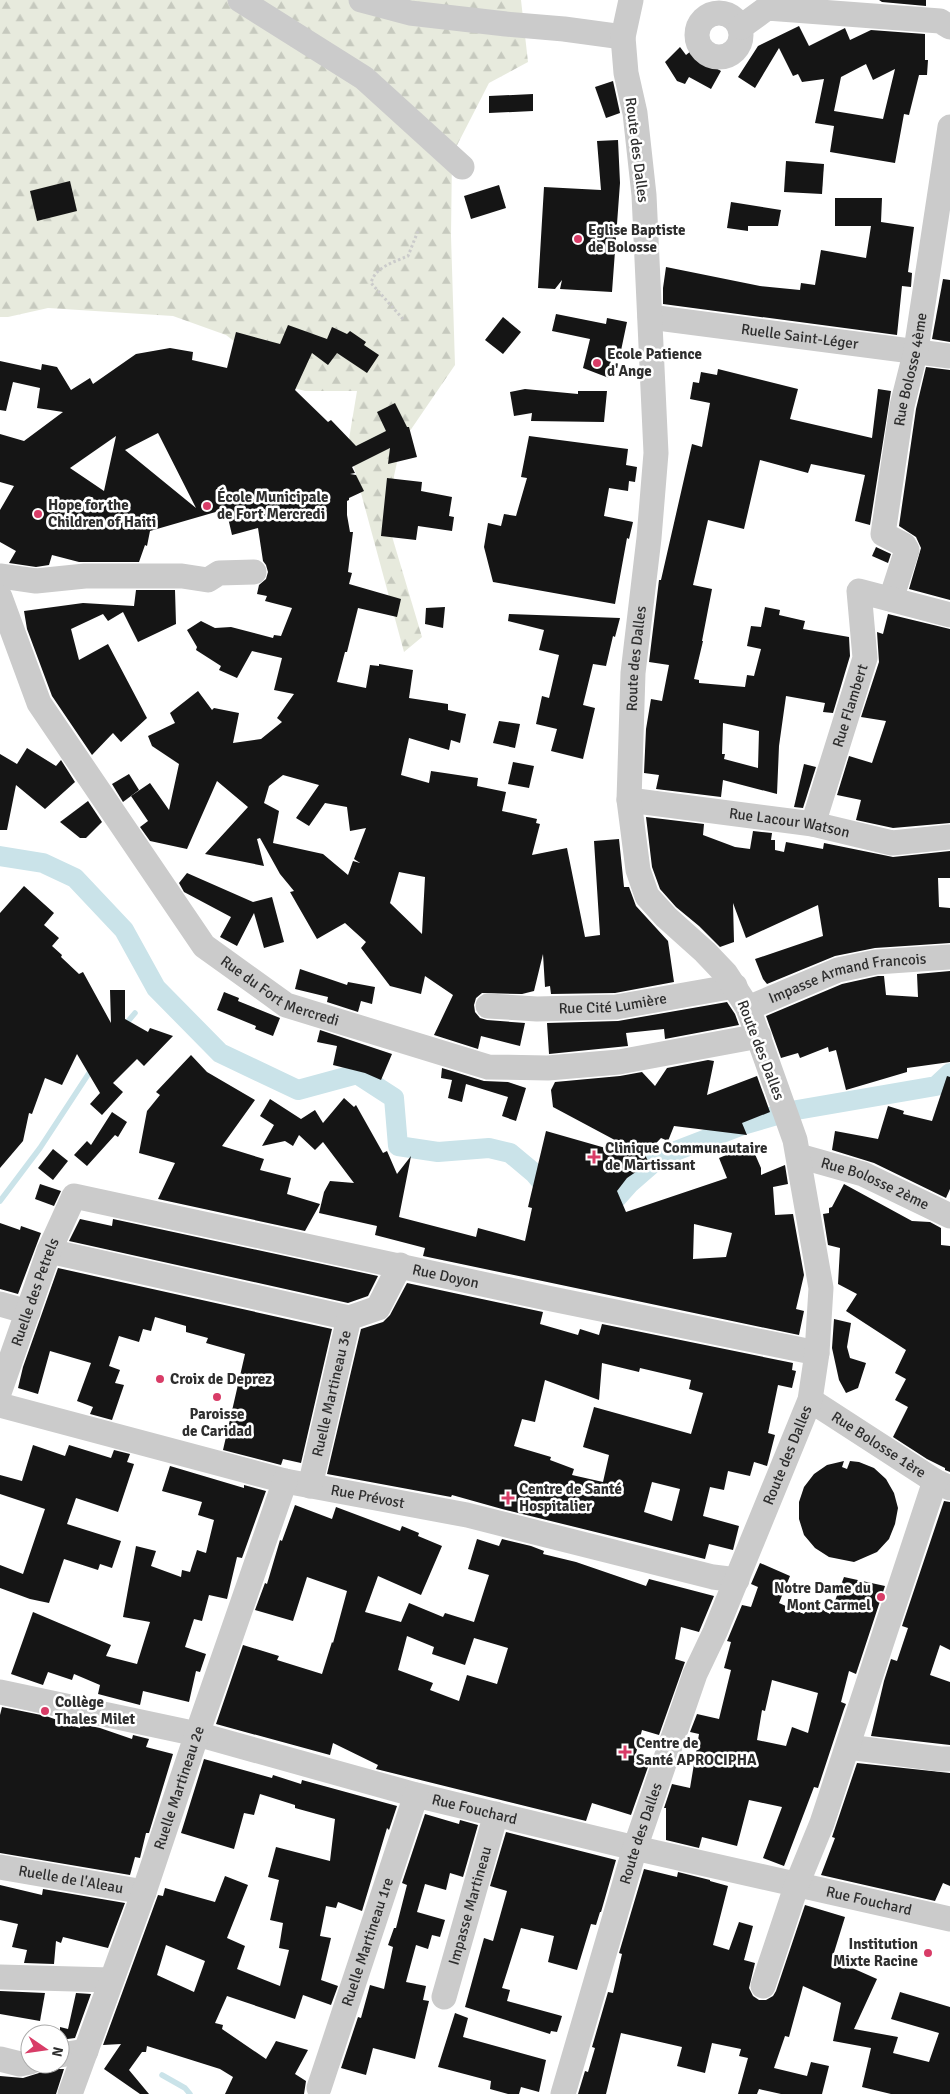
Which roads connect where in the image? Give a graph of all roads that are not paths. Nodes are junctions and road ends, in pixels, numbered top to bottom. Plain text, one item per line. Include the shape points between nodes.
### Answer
1 (240, 0) edge
2 (361, 0) edge
3 (631, 0) edge
4 (741, 27) dead end
5 (950, 27) edge
6 (624, 37) junction
7 (950, 127) edge
8 (462, 167) dead end
9 (650, 317) junction
10 (916, 350) junction
11 (950, 356) edge
12 (254, 572) dead end
13 (0, 576) edge
14 (0, 597) edge
15 (892, 600) junction
16 (950, 615) edge
17 (629, 800) junction
18 (813, 824) junction
19 (950, 837) edge
20 (950, 957) edge
21 (735, 986) junction
22 (488, 1006) dead end
23 (748, 1008) junction
24 (759, 1036) junction
25 (797, 1148) junction
26 (74, 1196) joint
27 (950, 1216) edge
28 (50, 1251) junction
29 (400, 1265) junction
30 (0, 1304) edge
31 (28, 1312) junction
32 (349, 1318) junction
33 (817, 1353) junction
34 (0, 1390) edge
35 (810, 1400) junction
36 (0, 1406) edge
37 (285, 1482) junction
38 (942, 1484) edge
39 (310, 1486) junction
40 (736, 1580) junction
41 (0, 1692) edge
42 (197, 1734) junction
43 (848, 1747) junction
44 (950, 1758) edge
45 (416, 1795) junction
46 (496, 1814) junction
47 (635, 1848) junction
48 (0, 1867) edge
49 (797, 1884) junction
50 (144, 1892) junction
51 (950, 1919) edge
52 (0, 1977) edge
53 (111, 1980) junction
54 (763, 1986) dead end
55 (444, 1997) dead end
56 (86, 2051) junction
57 (70, 2053) edge
58 (0, 2059) edge
59 (20, 2064) edge
60 (319, 2088) dead end
61 (70, 2094) edge
62 (563, 2094) edge

1 - 8 street via 364,78
2 - 6 street via 410,13
3 - 6 street, Route des Dalles
4 - 5 street via 767,8 940,21
6 - 9 street, Route des Dalles via 626,73 635,113 644,195
7 - 10 street, Rue Bolosse 4ème
9 - 10 street, Ruelle Saint-Léger
9 - 17 street, Route des Dalles via 656,453 633,673
10 - 11 street, Ruelle Saint-Léger
10 - 15 street, Rue Bolosse 4ème via 902,406 883,534 903,544 907,550
12 - 13 street via 219,573 208,580 182,576 94,576 36,582
14 - 24 street, Rue du Fort Mercredi via 39,704 204,946 286,1006 488,1067 548,1068 619,1062
15 - 16 street, Rue Flambert
15 - 18 street, Rue Flambert via 859,591 864,658
17 - 18 street, Rue Lacour Watson
17 - 21 street, Route des Dalles via 638,870 647,896
18 - 19 street, Rue Lacour Watson via 892,843
20 - 23 street, Impasse Armand Francois via 876,962 838,970
21 - 22 street, Rue Cité Lumière via 616,1007 537,1009
21 - 23 street, Route des Dalles
23 - 24 street, Route des Dalles
24 - 25 street, Route des Dalles
25 - 27 street, Rue Bolosse 2ème via 863,1174
25 - 33 street, Route des Dalles via 821,1288
26 - 28 street, Ruelle des Petrels
26 - 29 street, Rue Doyon
28 - 31 street, Ruelle des Petrels
28 - 32 street
29 - 32 street, Ruelle Martineau 3e via 378,1308
29 - 33 street, Rue Doyon
30 - 31 street
31 - 34 street, Ruelle des Petrels
32 - 39 street, Ruelle Martineau 3e
33 - 35 street, Route des Dalles
35 - 38 street, Rue Bolosse 1ère
35 - 40 street, Route des Dalles
36 - 37 street, Rue Prévost
37 - 39 street, Rue Prévost
37 - 42 street, Ruelle Martineau 2e
38 - 43 street
39 - 40 street, Rue Prévost via 467,1515 713,1578
40 - 47 street, Route des Dalles via 695,1674
41 - 42 street, Rue Fouchard
42 - 45 street, Rue Fouchard
42 - 50 street, Ruelle Martineau 2e
43 - 44 street via 940,1760
43 - 49 street
45 - 46 street, Rue Fouchard
45 - 60 street, Ruelle Martineau 1re
46 - 47 street, Rue Fouchard
46 - 55 street, Impasse Martineau
47 - 49 street, Rue Fouchard
47 - 62 street, Route des Dalles
48 - 50 street, Ruelle de l'Aleau
49 - 51 street, Rue Fouchard
49 - 54 street
50 - 53 street, Ruelle Martineau 2e
52 - 53 street
53 - 56 street, Ruelle Martineau 2e
56 - 57 street
56 - 61 street, Ruelle Martineau 2e
58 - 59 street

